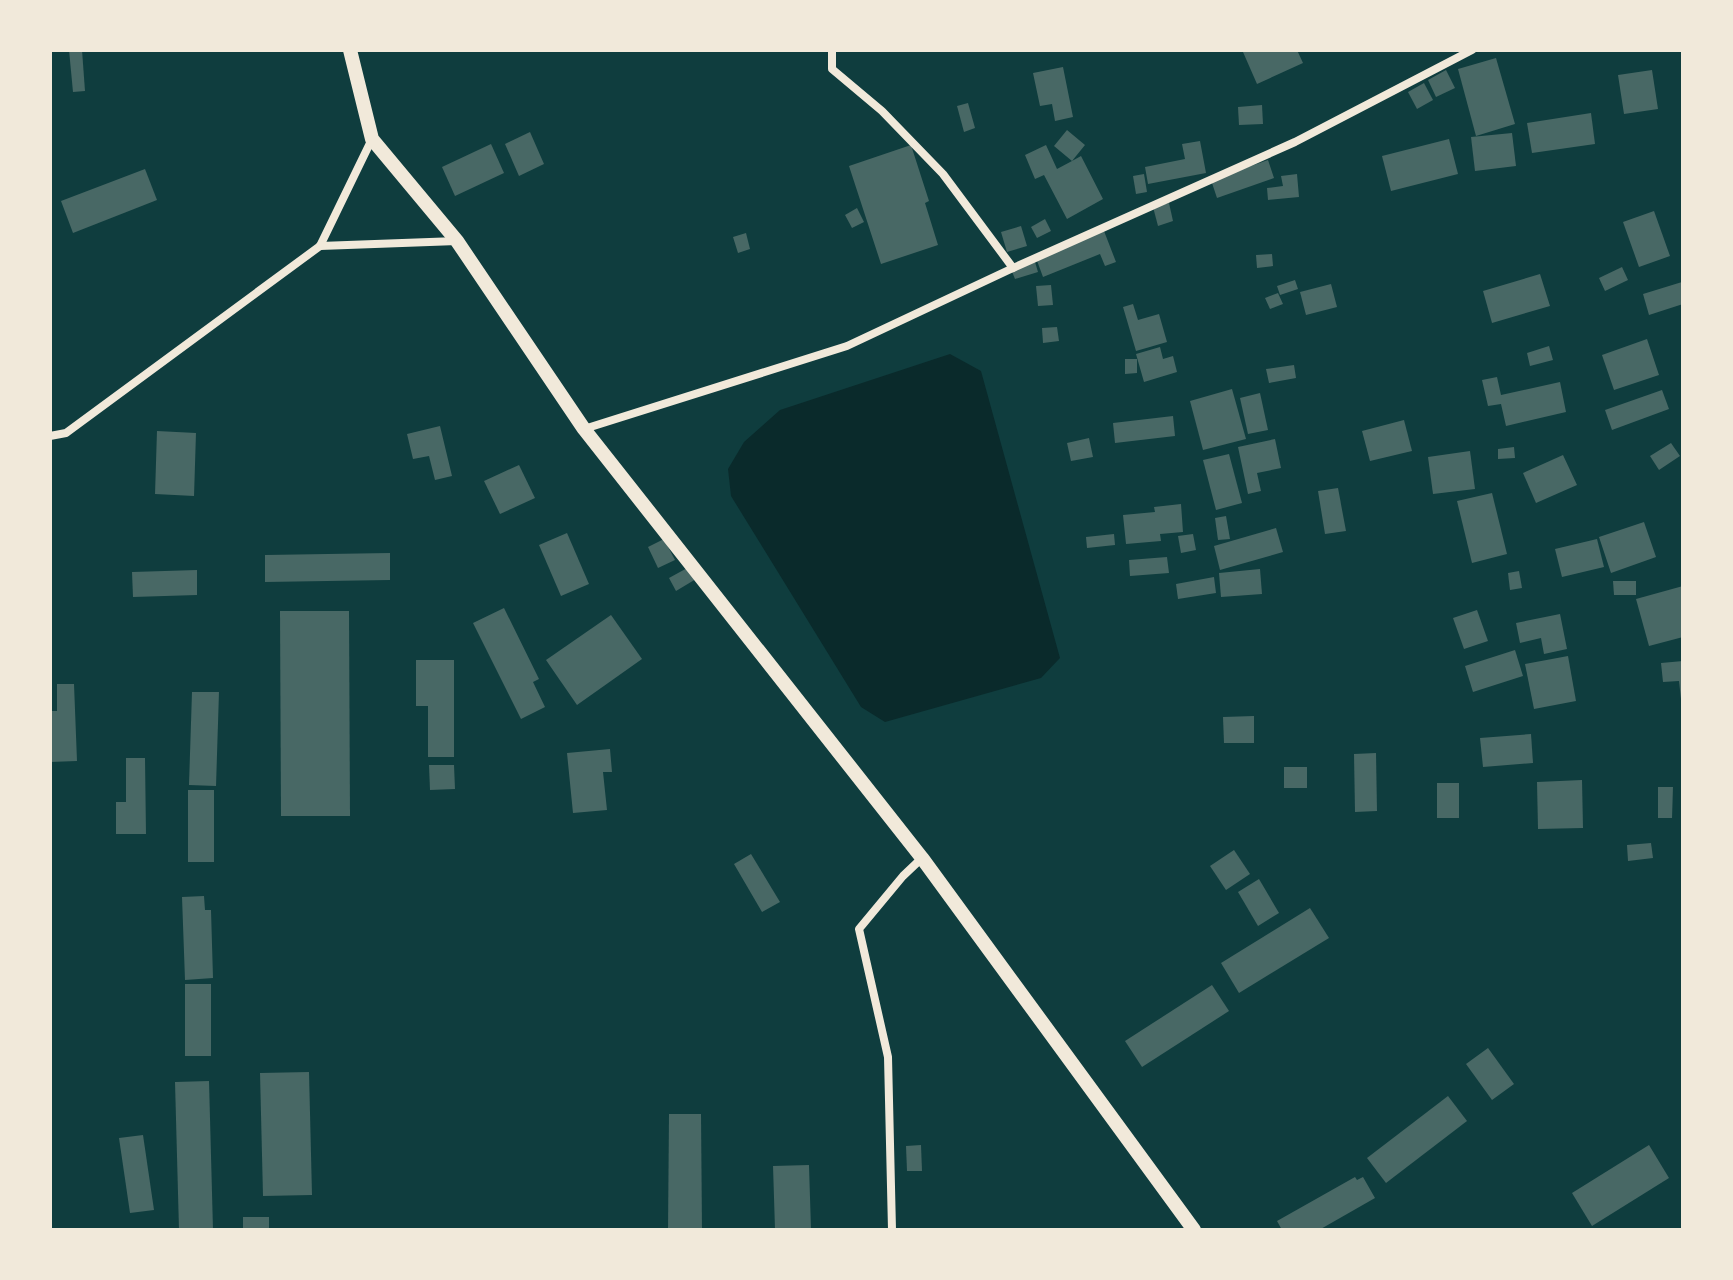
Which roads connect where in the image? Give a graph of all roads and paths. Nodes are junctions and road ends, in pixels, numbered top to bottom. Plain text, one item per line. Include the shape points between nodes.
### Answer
1 (350, 50) edge
2 (832, 50) edge
3 (1472, 50) edge
4 (372, 139) junction
5 (457, 241) junction
6 (320, 246) junction
7 (1013, 268) junction
8 (584, 429) junction
9 (50, 436) edge
10 (922, 858) junction
11 (892, 1230) edge
12 (1194, 1230) edge

1 - 4 street
2 - 7 street via 832,69 943,174
3 - 7 street via 1295,142
4 - 5 street
4 - 6 street
5 - 6 street
5 - 8 street
6 - 9 street via 66,433
7 - 8 street via 847,346
8 - 10 street
10 - 11 street via 859,929 888,1057
10 - 12 street

